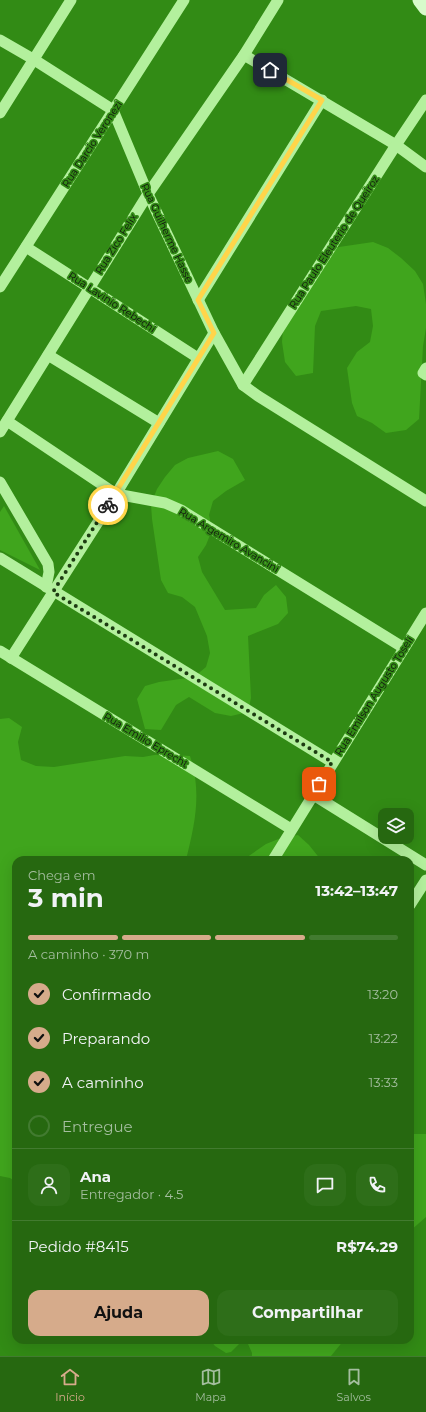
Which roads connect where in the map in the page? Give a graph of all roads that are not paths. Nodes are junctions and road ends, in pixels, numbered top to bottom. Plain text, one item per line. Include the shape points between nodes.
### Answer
1 (71, 0) edge
2 (184, 0) edge
3 (278, 0) edge
4 (420, 0) edge
5 (426, 8) edge
6 (0, 40) edge
7 (244, 55) junction
8 (33, 59) junction
9 (322, 100) junction
10 (426, 100) edge
11 (113, 110) junction
12 (0, 113) edge
13 (396, 145) junction
14 (426, 167) edge
15 (148, 194) junction
16 (26, 247) junction
17 (0, 287) edge
18 (90, 287) junction
19 (198, 300) junction
20 (214, 333) junction
21 (48, 355) junction
22 (198, 358) junction
23 (243, 385) junction
24 (7, 422) junction
25 (159, 423) junction
26 (0, 432) edge
27 (0, 482) edge
28 (116, 494) junction
29 (426, 501) edge
30 (0, 558) edge
31 (50, 589) junction
32 (426, 613) edge
33 (404, 648) junction
34 (0, 651) edge
35 (11, 658) junction
36 (332, 762) junction
37 (312, 794) junction
38 (291, 829) junction
39 (275, 856) edge
40 (412, 856) edge
41 (414, 858) edge
42 (426, 865) edge
43 (426, 880) edge
44 (414, 899) edge

1 - 8 street
2 - 11 street, Rua Darcio Veronezi
3 - 7 street, Rua Zico Felix
4 - 5 street
6 - 8 street
7 - 9 street
7 - 15 street, Rua Zico Felix
8 - 11 street
8 - 12 street
9 - 13 street
9 - 19 street
10 - 13 street, Rua Paulo Eleuterio de Queiroz
11 - 15 street, Rua Guilherme Hasse
11 - 16 street, Rua Darcio Veronezi
13 - 14 street
13 - 23 street, Rua Paulo Eleuterio de Queiroz
15 - 18 street, Rua Zico Felix
15 - 19 street, Rua Guilherme Hasse
16 - 17 street, Rua Darcio Veronezi
16 - 18 street, Rua Lavinio Rebechi
18 - 21 street, Rua Zico Felix
18 - 22 street, Rua Lavinio Rebechi
19 - 20 street, Rua Guilherme Hasse
20 - 22 street
20 - 23 street, Rua Guilherme Hasse
21 - 24 street, Rua Zico Felix
21 - 25 street
22 - 25 street
23 - 29 street, Rua Guilherme Hasse
24 - 26 street, Rua Zico Felix
24 - 28 street, Rua Argemiro Avancini
25 - 28 street
27 - 31 street via 48,564
28 - 31 street
28 - 33 street, Rua Argemiro Avancini via 165,504 181,510
30 - 31 street
31 - 35 street
31 - 36 street
32 - 33 street, Rua Emilson Augusto Toseli
33 - 36 street, Rua Emilson Augusto Toseli
34 - 35 street, Rua Emilio Eprecht
35 - 38 street, Rua Emilio Eprecht
36 - 37 street, Rua Emilson Augusto Toseli
37 - 38 street, Rua Emilson Augusto Toseli
37 - 40 street
38 - 39 street, Rua Emilson Augusto Toseli
41 - 42 street
43 - 44 street

